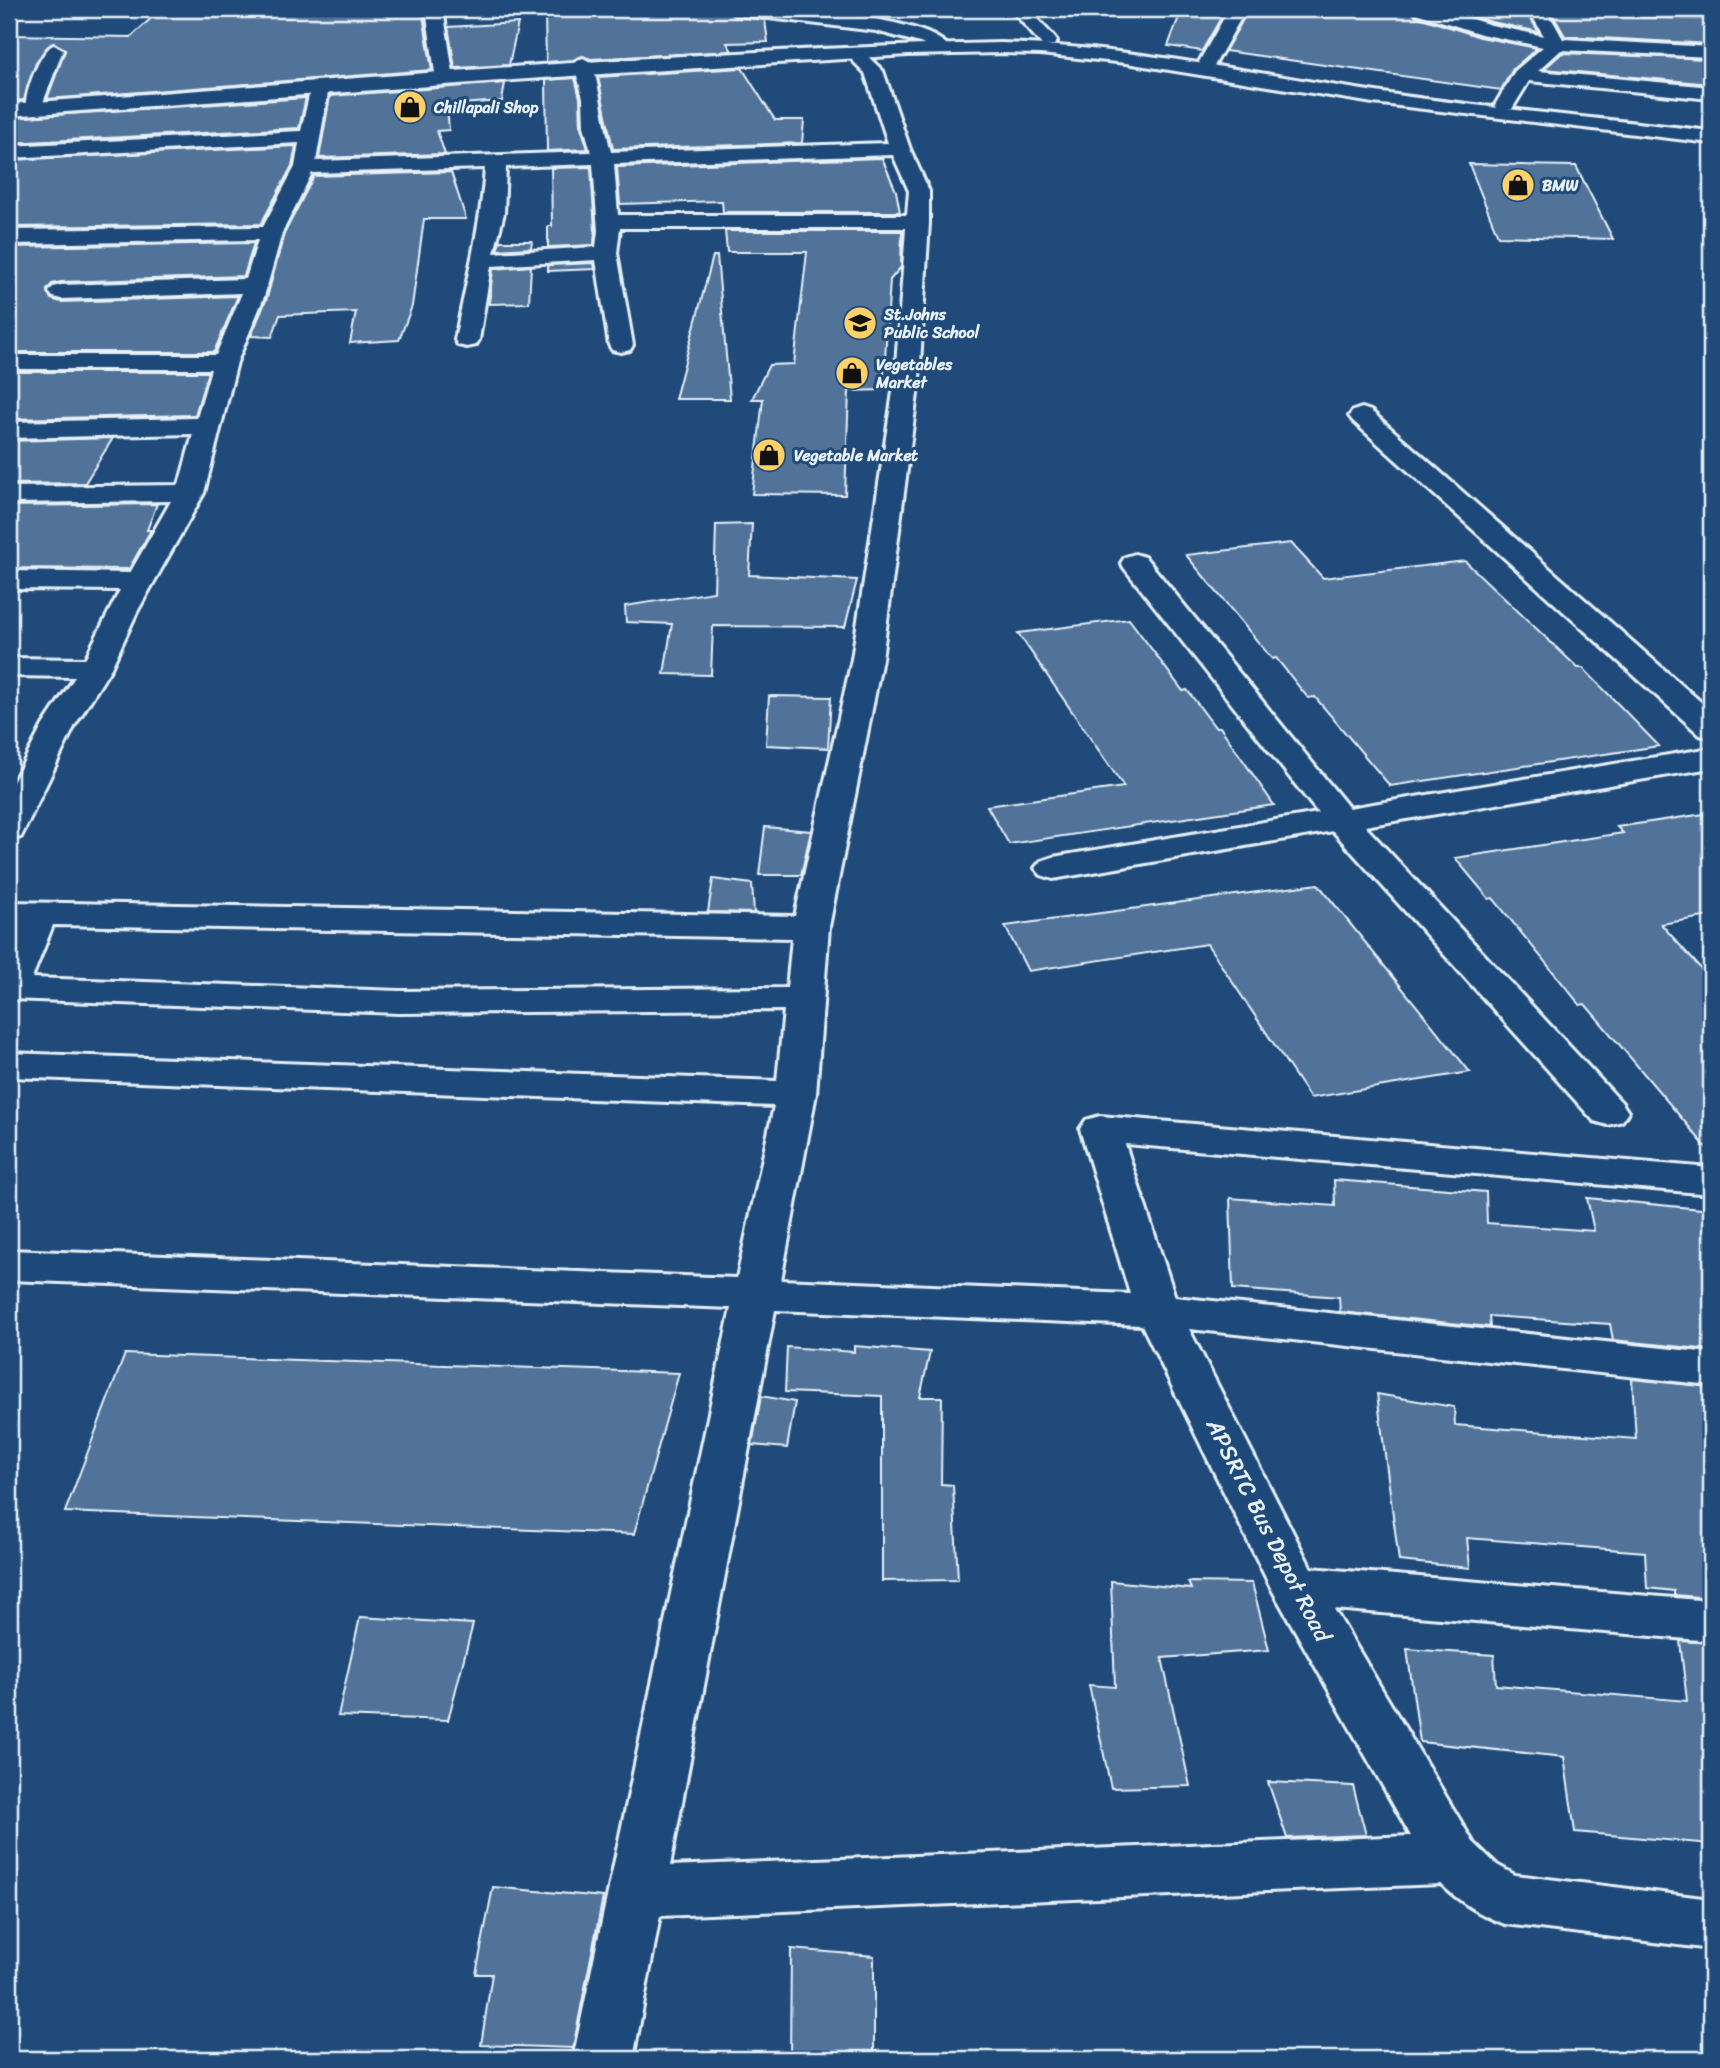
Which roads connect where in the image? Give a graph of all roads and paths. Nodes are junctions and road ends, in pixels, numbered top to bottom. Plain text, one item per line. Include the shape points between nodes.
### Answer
1 (435, 9) edge
2 (735, 9) edge
3 (1019, 9) edge
4 (1237, 9) edge
5 (1422, 9) edge
6 (1530, 9) edge
7 (851, 28) edge
8 (1048, 41) junction
9 (1557, 44) junction
10 (937, 45) junction
11 (54, 50) dead end
12 (1711, 52) edge
13 (1208, 62) junction
14 (584, 66) junction
15 (444, 73) junction
16 (1522, 75) junction
17 (320, 87) junction
18 (1711, 93) edge
19 (9, 102) edge
20 (34, 104) junction
21 (1505, 105) junction
22 (9, 110) edge
23 (1711, 127) edge
24 (310, 136) junction
25 (1711, 137) edge
26 (900, 149) junction
27 (9, 152) edge
28 (603, 159) junction
29 (496, 160) junction
30 (305, 167) junction
31 (607, 222) junction
32 (918, 223) junction
33 (271, 233) junction
34 (9, 237) edge
35 (607, 253) junction
36 (481, 260) junction
37 (254, 286) junction
38 (61, 292) dead end
39 (467, 340) dead end
40 (621, 345) dead end
41 (9, 362) edge
42 (225, 362) junction
43 (1362, 416) dead end
44 (208, 425) junction
45 (9, 430) edge
46 (190, 493) junction
47 (9, 495) edge
48 (1135, 563) dead end
49 (9, 580) edge
50 (140, 582) junction
51 (9, 667) edge
52 (96, 668) junction
53 (1711, 727) edge
54 (1711, 758) edge
55 (18, 786) edge
56 (1341, 820) junction
57 (9, 830) edge
58 (1054, 868) dead end
59 (24, 913) edge
60 (811, 926) junction
61 (9, 988) edge
62 (804, 999) junction
63 (9, 1065) edge
64 (796, 1094) junction
65 (1608, 1112) dead end
66 (1711, 1181) edge
67 (9, 1265) edge
68 (754, 1295) junction
69 (1157, 1310) junction
70 (1711, 1368) edge
71 (1295, 1586) junction
72 (1711, 1621) edge
73 (1452, 1859) junction
74 (636, 1892) junction
75 (1711, 1924) edge
76 (603, 2059) edge

1 - 15 street
2 - 7 street
3 - 8 street
4 - 13 street
5 - 9 street via 1487,30
6 - 9 street via 1541,16
7 - 10 street
7 - 10 street via 899,30
7 - 14 street
7 - 26 street via 874,72
8 - 10 street
8 - 13 street
9 - 12 street
9 - 16 street
10 - 14 street
10 - 25 street via 1081,52 1411,102
11 - 20 street
13 - 21 street
14 - 15 street
14 - 17 street
14 - 28 street
15 - 20 street
16 - 18 street
16 - 21 street
17 - 20 street
17 - 24 street
19 - 20 street
20 - 22 street
21 - 23 street
24 - 27 street
24 - 30 street
26 - 28 street
26 - 32 street via 919,191
28 - 29 street
28 - 31 street
29 - 30 street
29 - 36 street via 493,214
30 - 33 street
31 - 32 street via 770,211
31 - 35 street
32 - 60 street via 907,380 867,659
33 - 34 street
33 - 37 street
35 - 36 street
35 - 40 street
36 - 39 street
37 - 38 street
37 - 42 street
41 - 42 street
42 - 44 street
43 - 53 street
44 - 45 street
44 - 46 street
46 - 47 street
46 - 50 street
48 - 56 street
49 - 50 street
50 - 52 street
51 - 52 street
52 - 55 street
54 - 56 street
55 - 57 street
56 - 58 street
56 - 65 street
59 - 60 street
59 - 61 street
60 - 62 street
61 - 62 street via 399,1002
62 - 64 street
63 - 64 street
64 - 68 street
66 - 69 street, APSRTC Bus Depot Road via 1100,1129
67 - 68 street
68 - 69 street
68 - 74 street
69 - 70 street
69 - 71 street, APSRTC Bus Depot Road
71 - 72 street
71 - 73 street, APSRTC Bus Depot Road
73 - 74 street
73 - 75 street, APSRTC Bus Depot Road via 1505,1899
74 - 76 street

